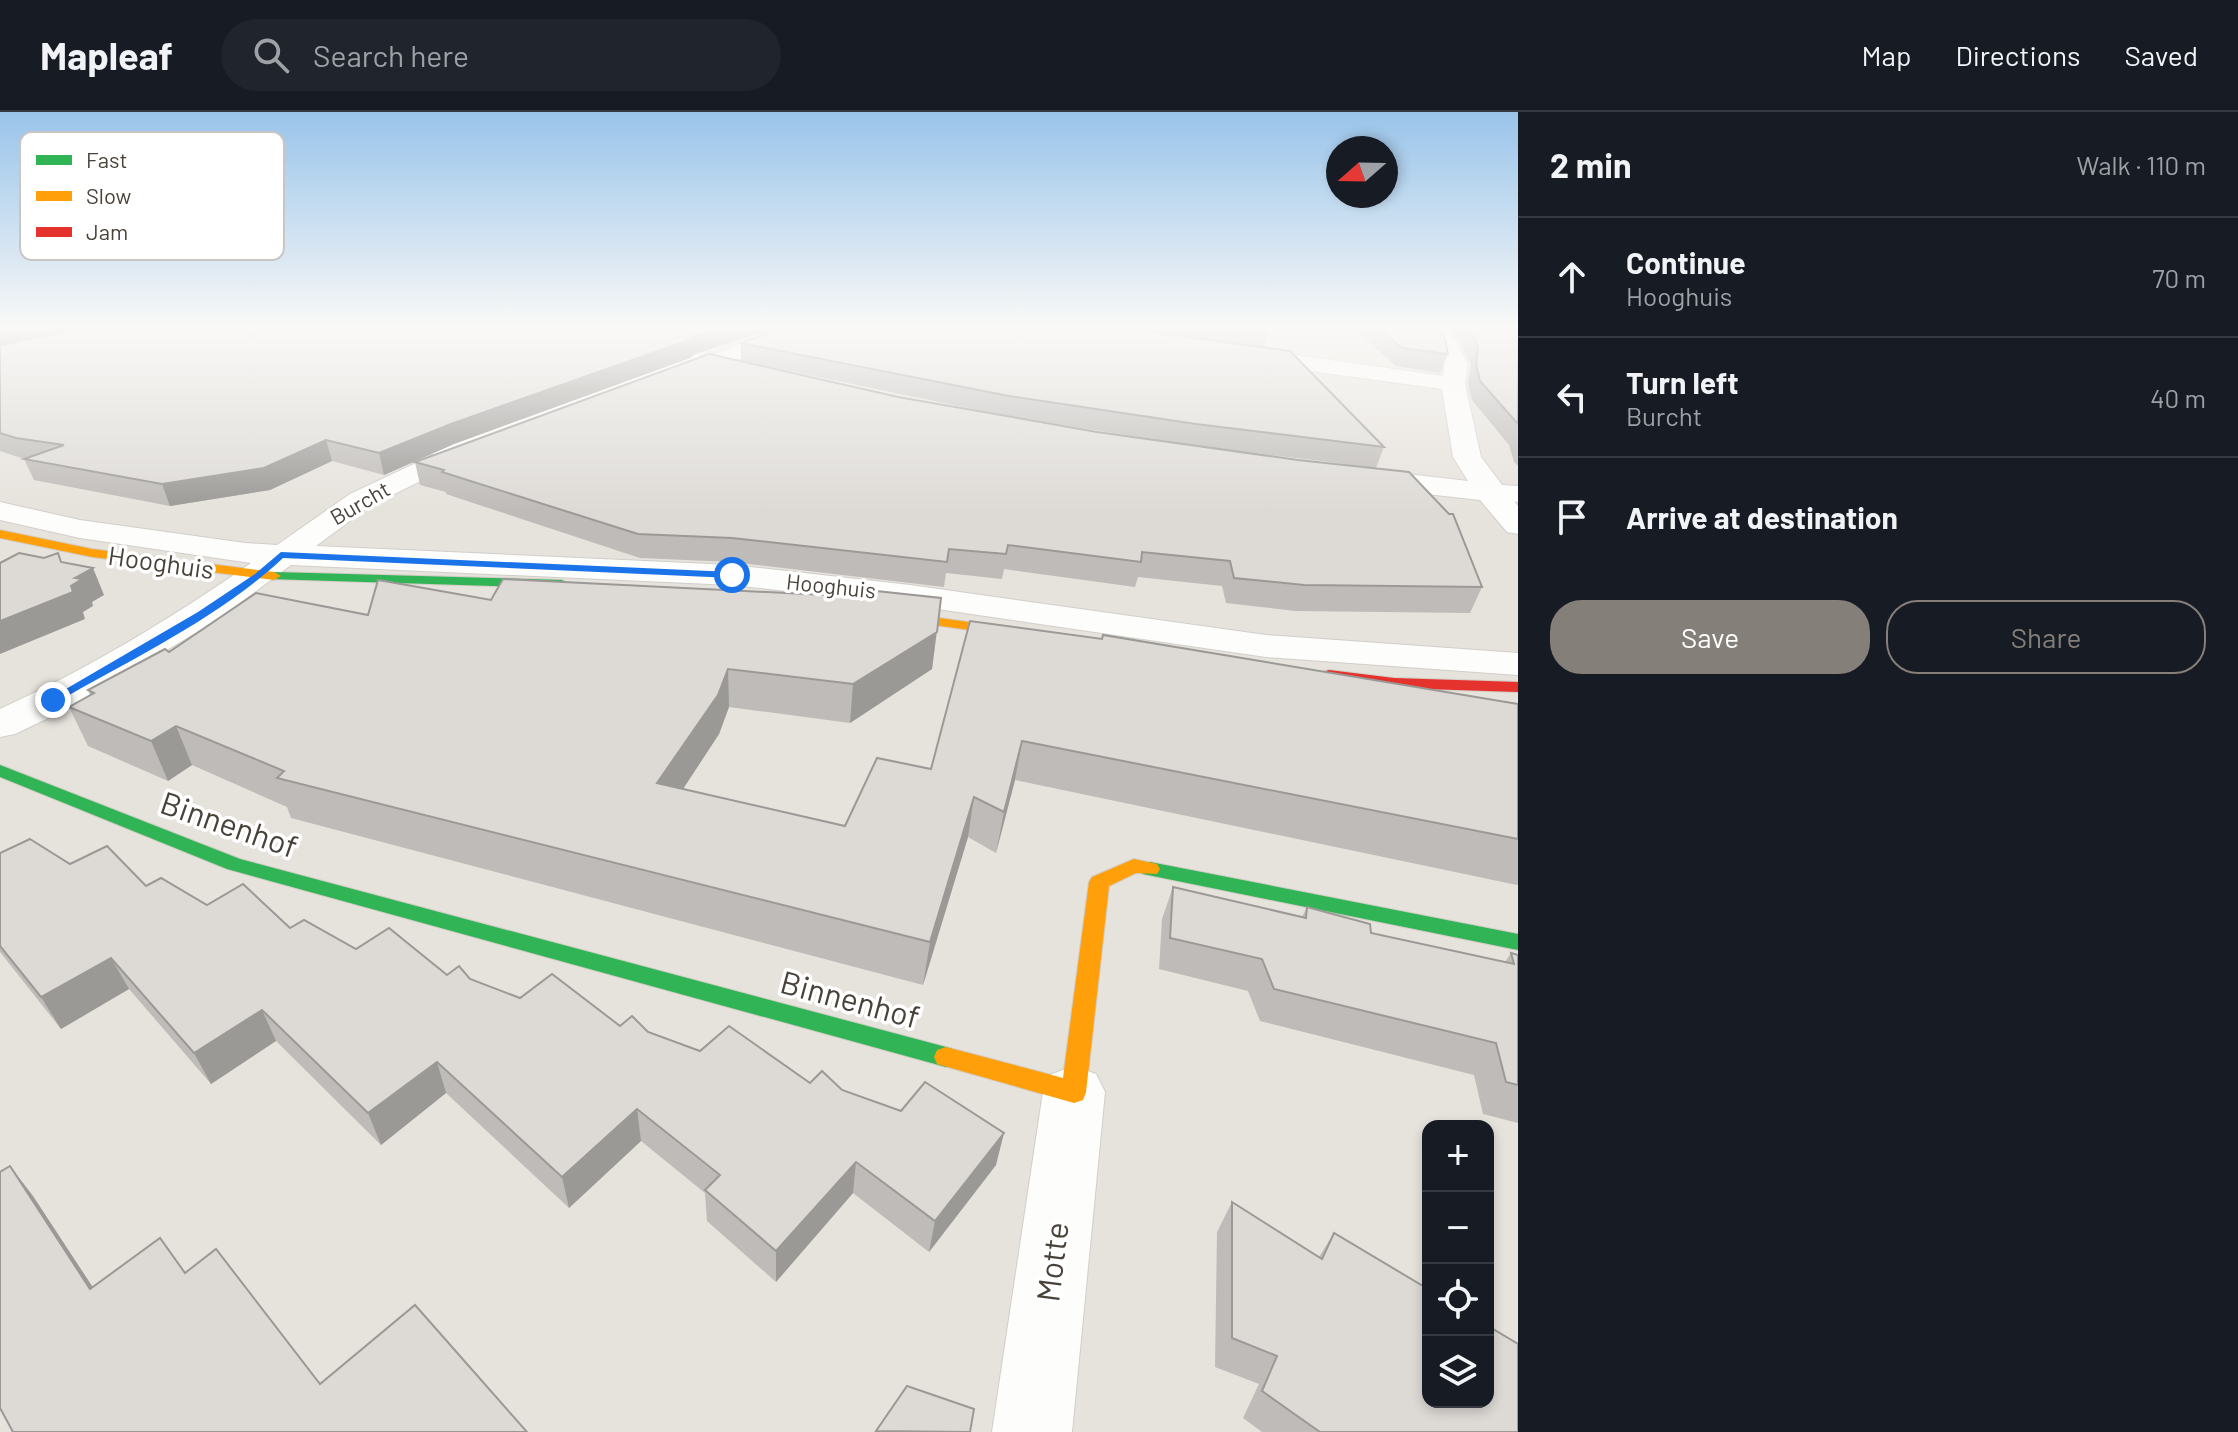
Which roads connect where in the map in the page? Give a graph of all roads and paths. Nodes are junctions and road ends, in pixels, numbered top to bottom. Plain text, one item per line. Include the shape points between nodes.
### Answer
1 (630, 388) edge
2 (1454, 388) edge
3 (1341, 476) edge
4 (1489, 492) junction
5 (1518, 494) edge
6 (0, 511) edge
7 (1518, 525) edge
8 (0, 534) edge
9 (251, 564) junction
10 (637, 589) edge
11 (860, 611) edge
12 (1039, 635) edge
13 (1518, 664) edge
14 (1308, 673) edge
15 (1518, 687) edge
16 (0, 701) edge
17 (0, 725) edge
18 (0, 771) edge
19 (1518, 942) edge
20 (1074, 1092) junction
21 (1032, 1432) edge

1 - 9 street, Burcht via 431,465
2 - 4 street via 1467,457
3 - 4 street
4 - 5 lane
4 - 7 street
6 - 9 street, Hooghuis
8 - 9 street, Hooghuis via 92,553
9 - 10 street, Hooghuis
9 - 13 street, Hooghuis via 732,575 1266,646
9 - 16 street, Burcht via 72,668
9 - 17 street, Burcht via 139,651
11 - 12 street, Hooghuis
14 - 15 street via 1394,683
18 - 20 street, Binnenhof via 234,864
19 - 20 street via 1134,866 1099,882
20 - 21 street, Motte

